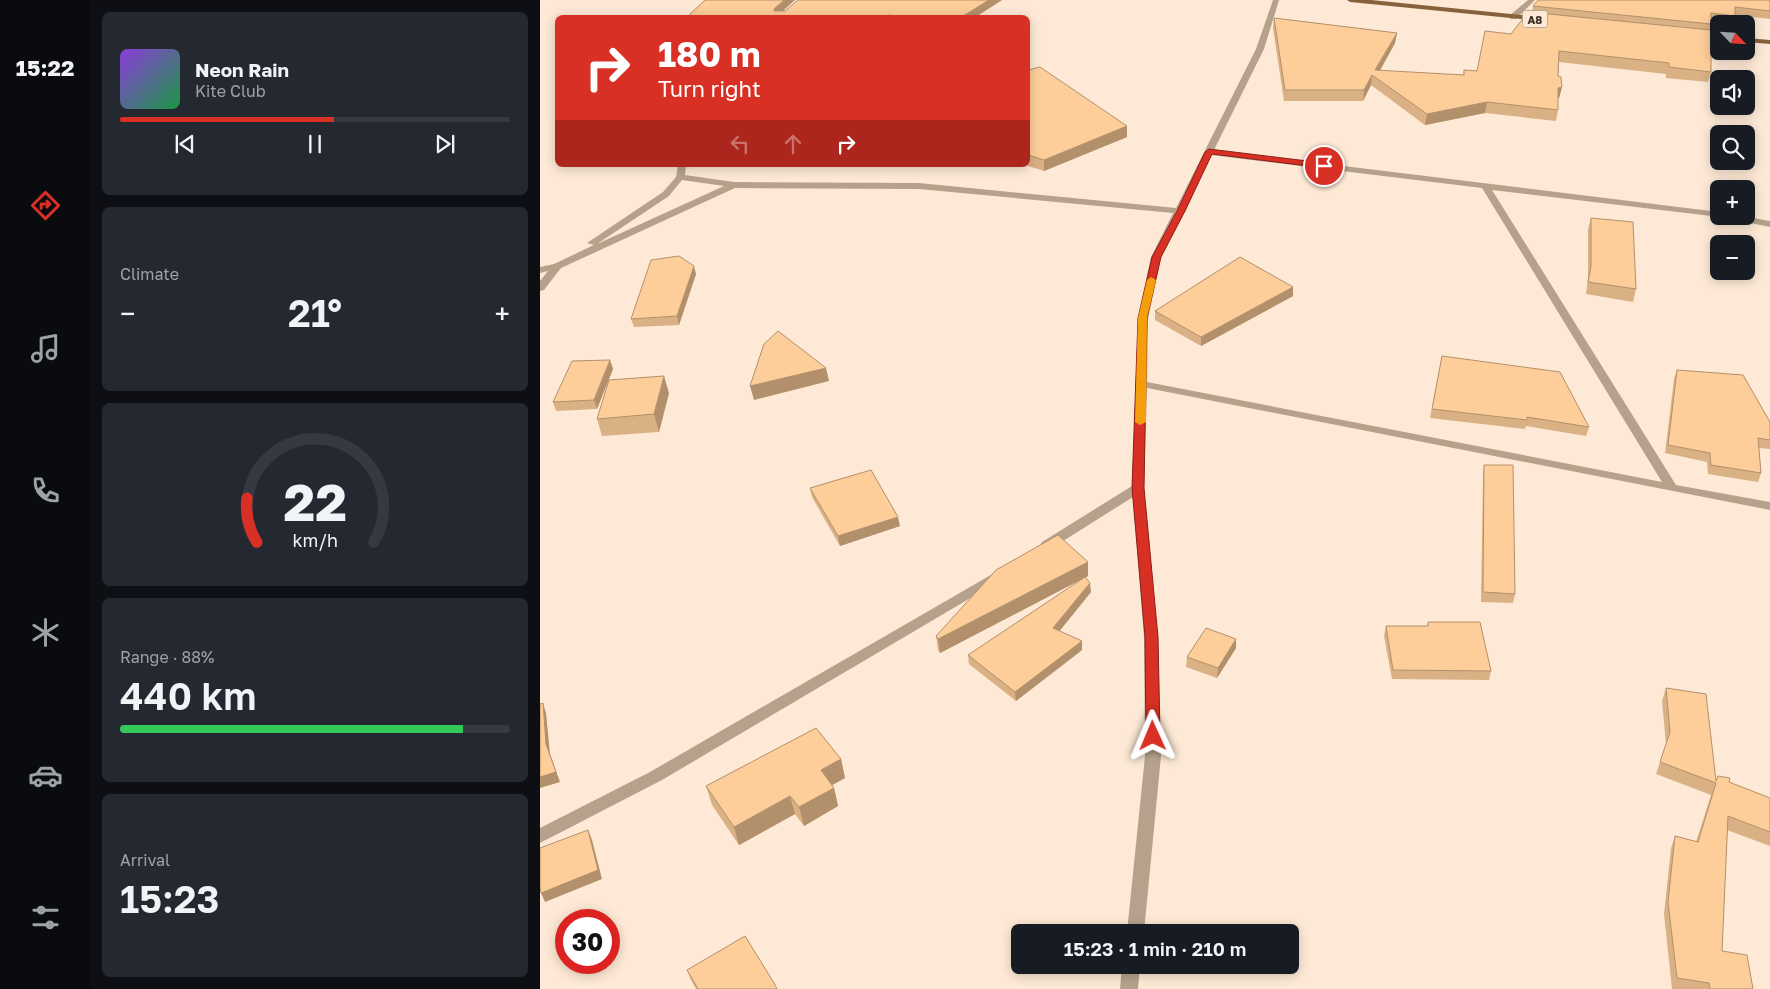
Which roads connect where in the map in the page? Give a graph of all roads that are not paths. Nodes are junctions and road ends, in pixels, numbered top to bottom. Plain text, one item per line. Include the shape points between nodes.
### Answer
1 (1276, 0) edge
2 (1350, 0) edge
3 (1532, 0) edge
4 (1513, 17) junction
5 (1552, 20) edge
6 (1689, 34) edge
7 (1710, 36) edge
8 (1755, 41) edge
9 (1770, 42) edge
10 (1209, 152) junction
11 (682, 167) edge
12 (680, 177) junction
13 (734, 186) junction
14 (1485, 186) junction
15 (1181, 211) junction
16 (1710, 214) edge
17 (1755, 221) edge
18 (1770, 224) edge
19 (557, 266) junction
20 (540, 270) edge
21 (540, 288) edge
22 (1142, 384) junction
23 (1138, 488) junction
24 (1672, 488) junction
25 (1770, 506) edge
26 (1038, 551) edge
27 (1004, 572) edge
28 (540, 836) edge
29 (1136, 924) edge
30 (1130, 974) edge
31 (1129, 989) edge

1 - 10 street via 1260,49
2 - 4 main road, A8
3 - 4 street
4 - 5 main road, A8
6 - 7 main road
8 - 9 main road
10 - 14 street
10 - 15 street
11 - 12 street
12 - 13 street
12 - 19 street via 654,203
13 - 15 street via 919,186
13 - 19 street
14 - 16 street
14 - 24 street
15 - 22 street via 1156,257 1143,318
17 - 18 street
19 - 20 street
19 - 21 street
22 - 23 street
22 - 24 street
23 - 26 street
23 - 29 street via 1151,637 1154,756
24 - 25 street
27 - 28 street via 656,776
30 - 31 street

